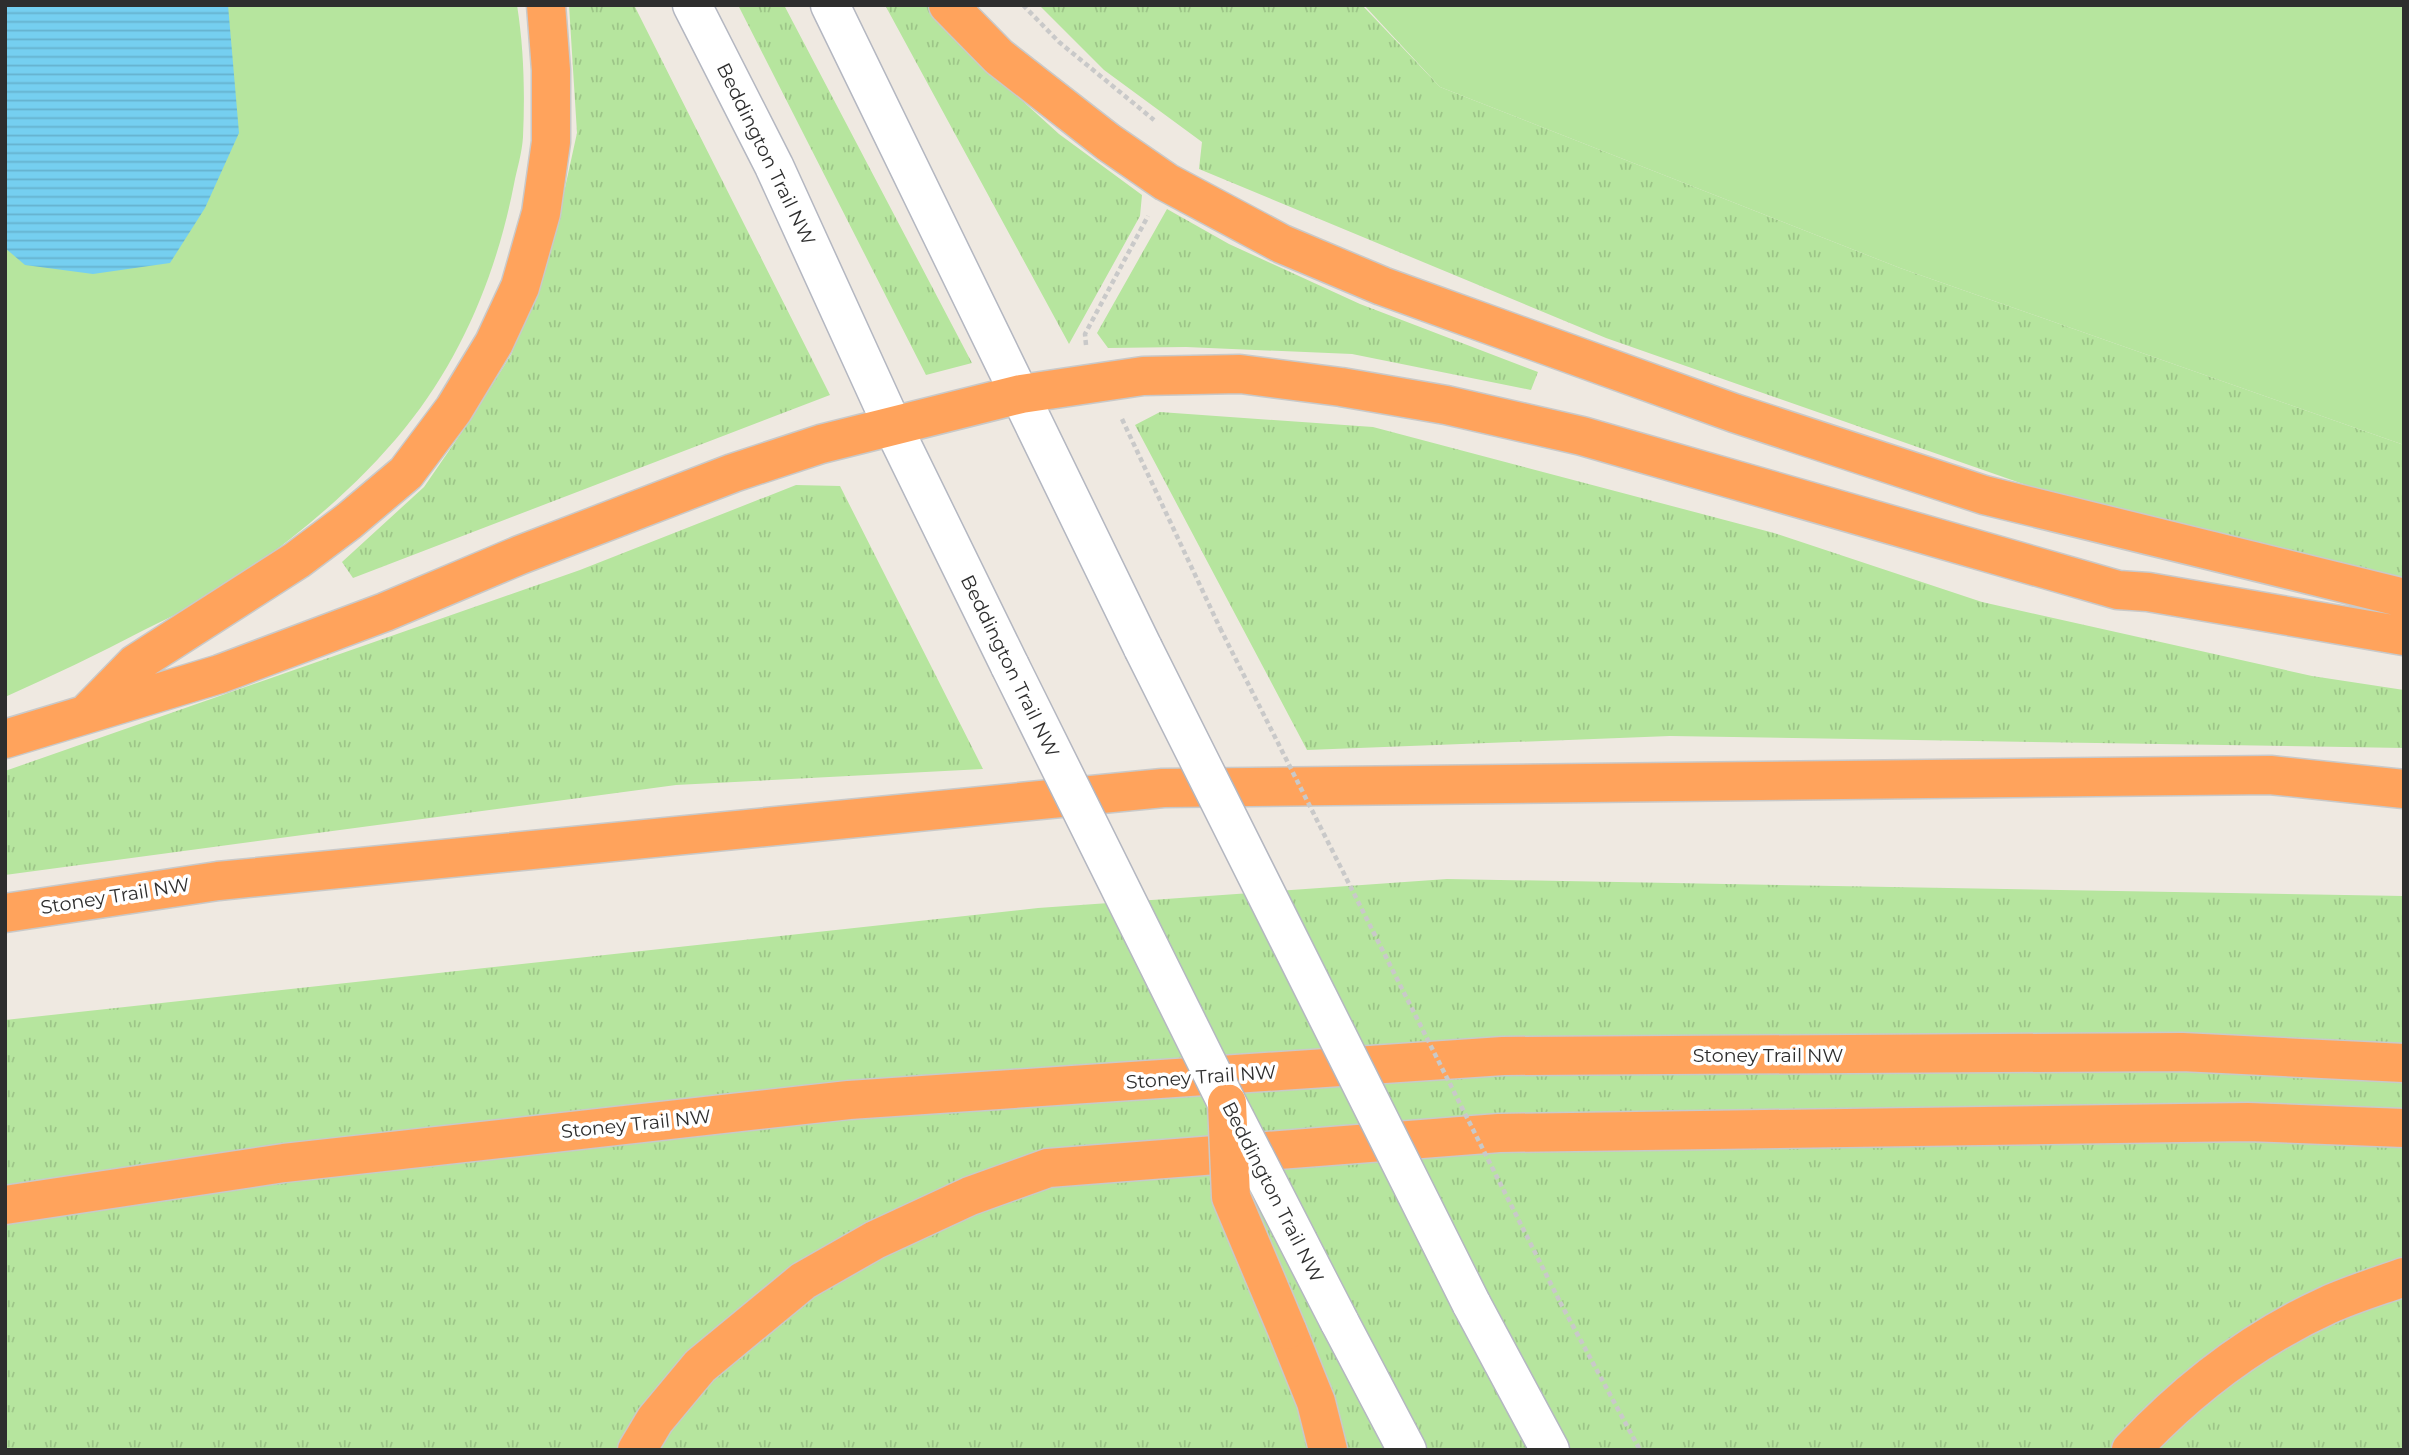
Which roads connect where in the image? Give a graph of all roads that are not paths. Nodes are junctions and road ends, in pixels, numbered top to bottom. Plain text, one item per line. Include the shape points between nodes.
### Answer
1 (546, 5) edge
2 (692, 5) edge
3 (830, 5) edge
4 (948, 5) edge
5 (1021, 394) junction
6 (893, 427) junction
7 (2404, 598) edge
8 (2404, 635) edge
9 (87, 713) junction
10 (5, 739) edge
11 (2404, 789) edge
12 (5, 913) edge
13 (2404, 1063) edge
14 (1227, 1103) junction
15 (2404, 1128) edge
16 (5, 1205) edge
17 (2404, 1277) edge
18 (637, 1450) edge
19 (1328, 1450) edge
20 (1407, 1450) edge
21 (1550, 1450) edge
22 (2131, 1450) edge

1 - 9 highway via 551,142 541,213 520,287 494,343 454,409 406,473 349,521 297,560 135,664
2 - 6 main road, Beddington Trail NW via 774,166
3 - 5 main road
4 - 7 highway via 999,57 1166,182 1283,244 1382,286 1734,413 1984,495
5 - 6 highway
5 - 8 highway via 1143,376 1240,374 1446,405 1582,436 2118,590
5 - 21 main road, bridge via 1143,649 1471,1303
6 - 9 highway via 821,444 733,473 233,669
6 - 14 main road, Beddington Trail NW, bridge
9 - 10 highway
11 - 12 highway, Stoney Trail NW via 2270,775 1163,788 218,881
13 - 16 highway, Stoney Trail NW via 2182,1052 1503,1056 849,1100 284,1163
14 - 19 highway, bridge via 1231,1197 1316,1402
14 - 20 main road, Beddington Trail NW, bridge
15 - 18 highway via 2248,1122 1499,1133 1048,1168 875,1240 803,1282 700,1366 655,1420
17 - 22 highway via 2329,1305 2247,1348 2194,1389

